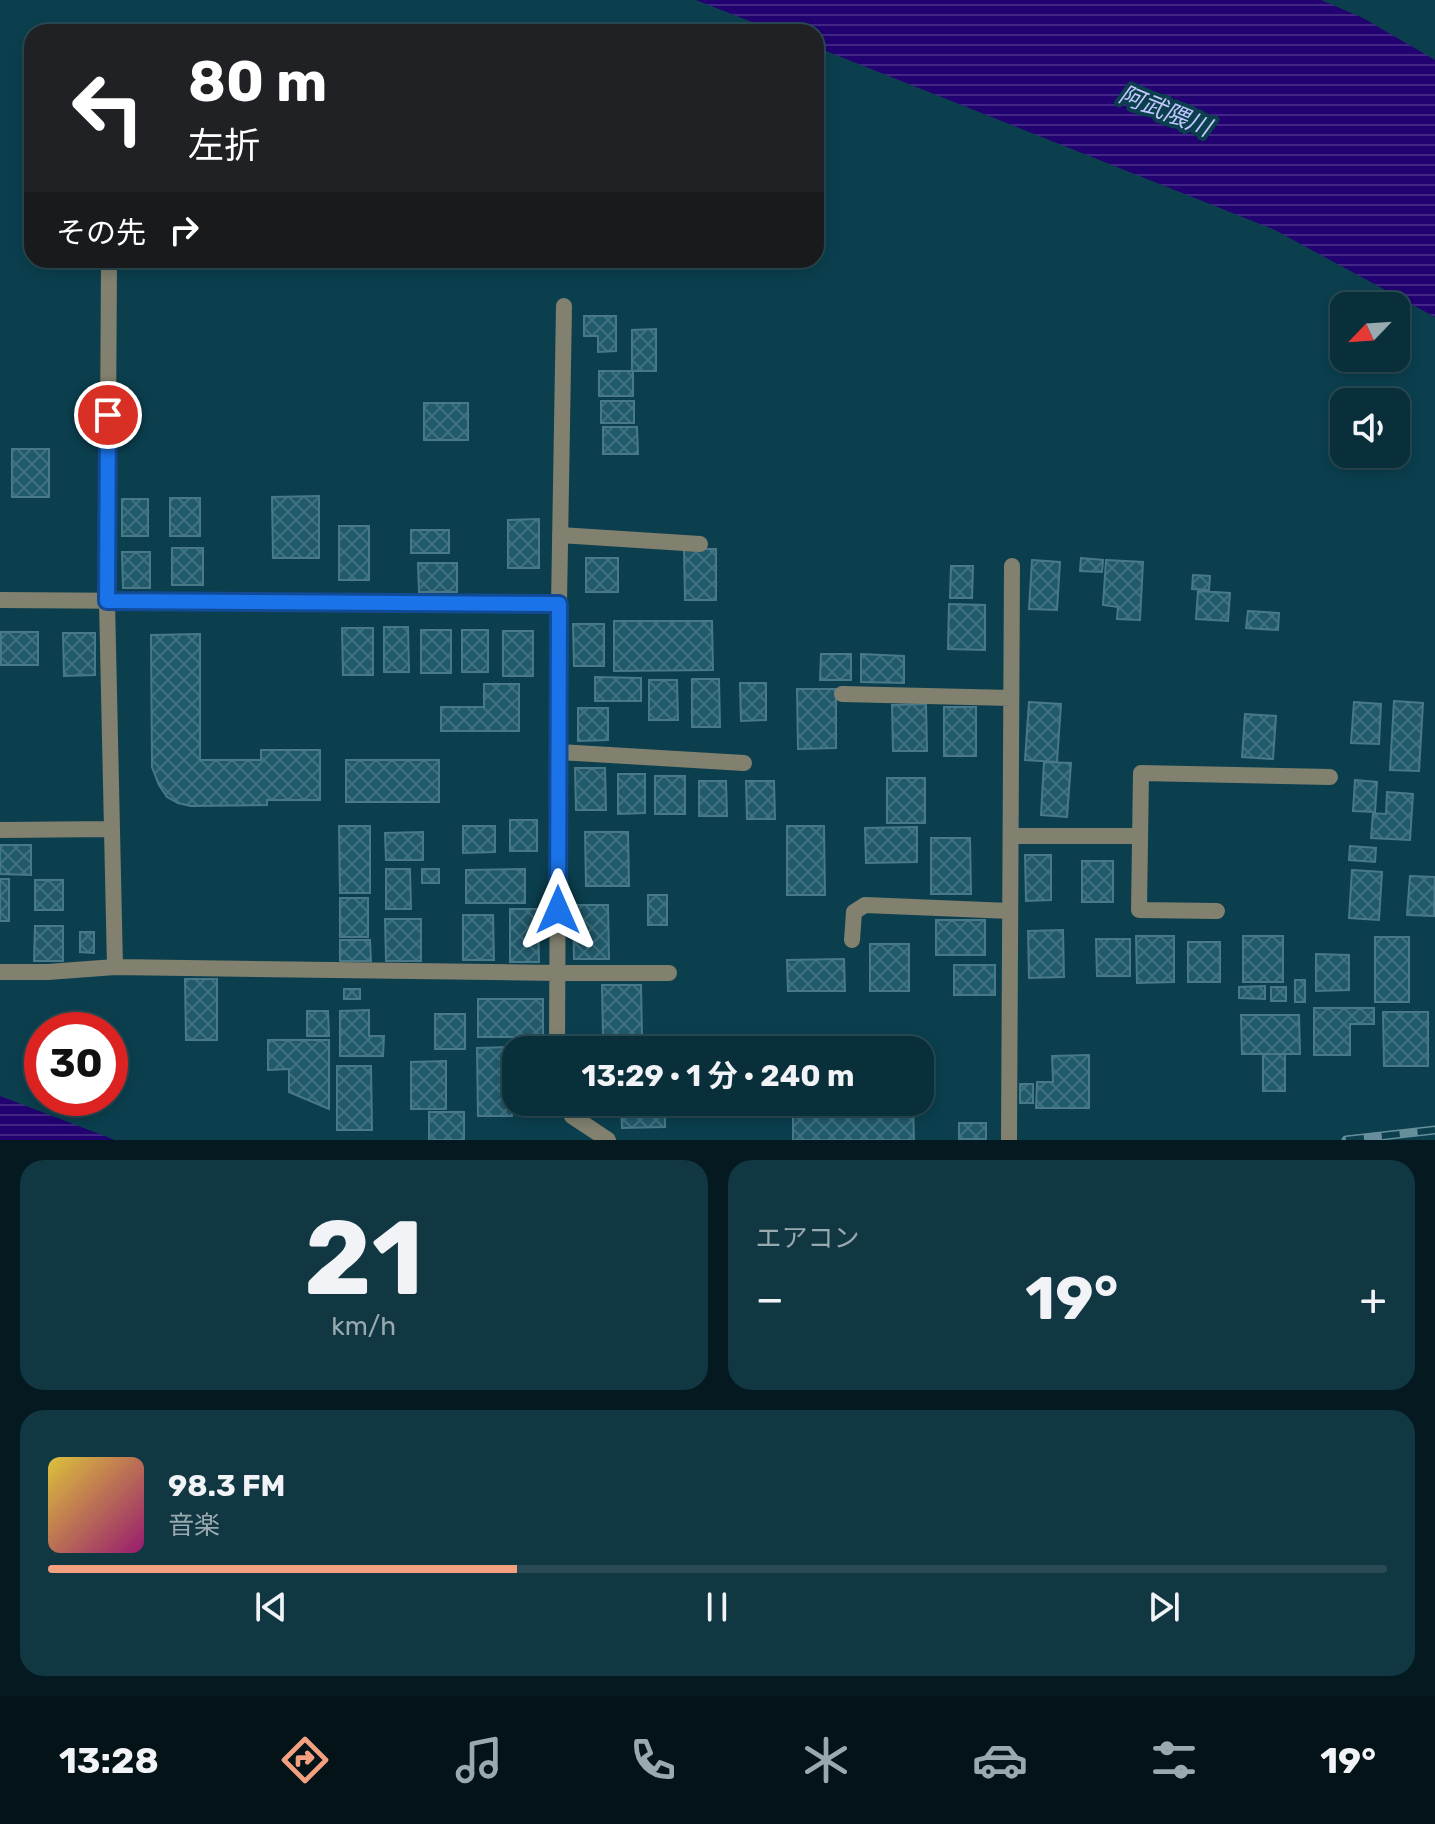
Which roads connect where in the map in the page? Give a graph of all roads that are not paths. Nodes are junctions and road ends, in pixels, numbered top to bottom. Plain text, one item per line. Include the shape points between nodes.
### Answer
1 (109, 268) edge
2 (564, 306) dead end
3 (560, 535) junction
4 (700, 544) dead end
5 (1012, 566) dead end
6 (0, 600) edge
7 (107, 601) junction
8 (559, 604) junction
9 (842, 694) dead end
10 (1011, 698) junction
11 (559, 752) junction
12 (744, 763) dead end
13 (1330, 777) dead end
14 (112, 829) junction
15 (0, 830) edge
16 (1011, 836) junction
17 (1140, 836) junction
18 (1010, 911) junction
19 (1217, 911) dead end
20 (852, 940) dead end
21 (0, 960) edge
22 (115, 967) junction
23 (6, 972) edge
24 (558, 973) junction
25 (669, 973) dead end
26 (557, 1036) edge
27 (572, 1116) edge
28 (608, 1140) edge
29 (1009, 1140) edge

1 - 7 street
2 - 3 street
3 - 4 street
3 - 8 street
5 - 10 street
6 - 7 street
7 - 8 street
7 - 14 street
8 - 11 street
9 - 10 street
10 - 16 street
11 - 12 street
11 - 24 street
13 - 17 street via 1141,773
14 - 15 street
14 - 22 street
16 - 17 street
16 - 18 street
17 - 19 street via 1139,910
18 - 20 street via 865,905 854,912
18 - 29 street
21 - 23 street via 9,966
22 - 23 street
22 - 24 street
24 - 25 street
24 - 26 street
27 - 28 street

